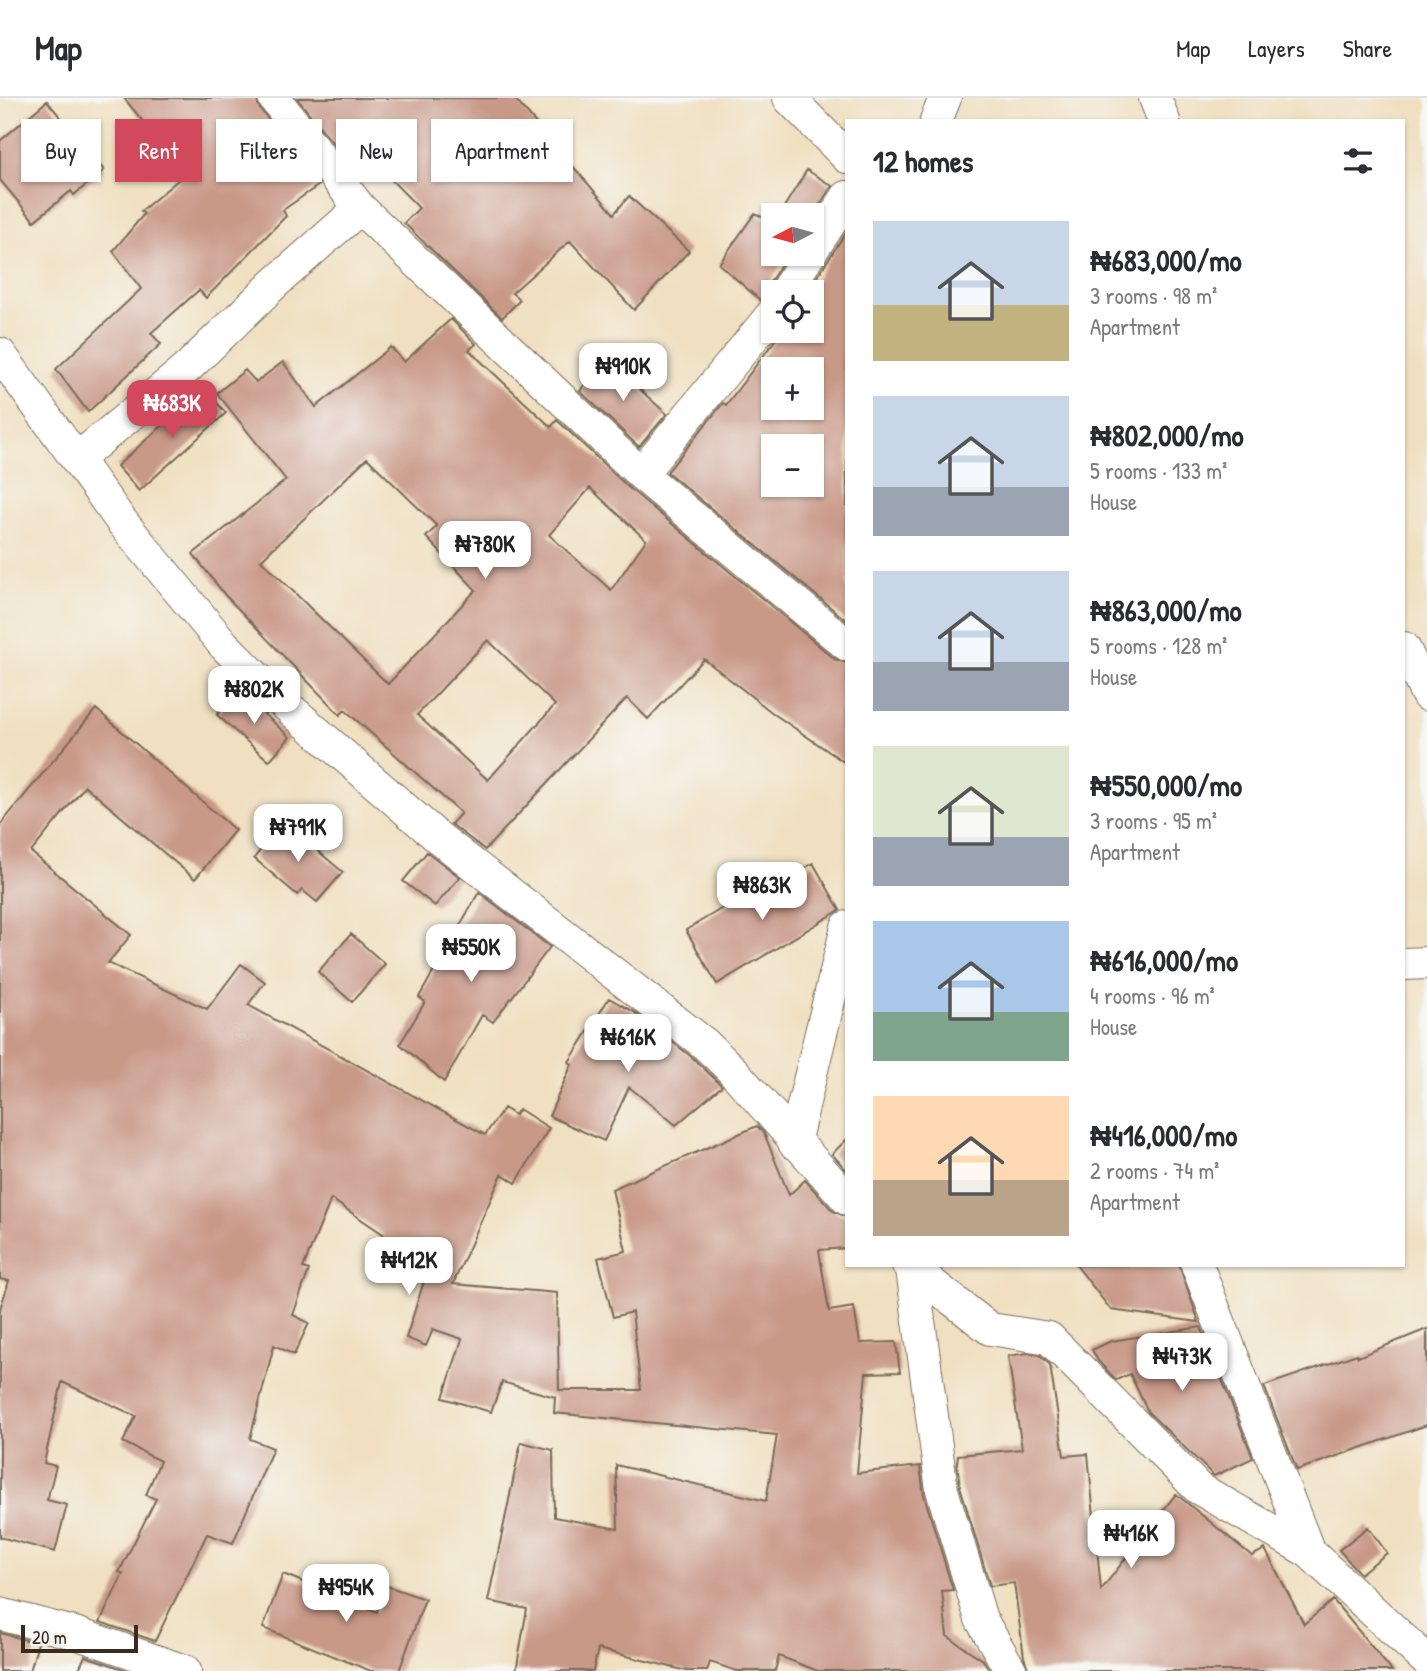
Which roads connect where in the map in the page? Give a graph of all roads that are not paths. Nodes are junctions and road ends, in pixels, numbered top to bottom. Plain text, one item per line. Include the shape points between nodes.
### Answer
1 (274, 98) edge
2 (789, 98) edge
3 (945, 98) edge
4 (1155, 98) edge
5 (937, 119) edge
6 (1163, 119) edge
7 (845, 155) edge
8 (845, 200) edge
9 (360, 208) junction
10 (794, 280) edge
11 (761, 328) edge
12 (0, 354) edge
13 (77, 459) junction
14 (641, 474) junction
15 (845, 643) edge
16 (1405, 650) edge
17 (1427, 695) edge
18 (845, 936) edge
19 (1427, 963) edge
20 (1405, 964) edge
21 (794, 1143) junction
22 (845, 1197) edge
23 (910, 1267) edge
24 (1198, 1267) edge
25 (1309, 1552) junction
26 (0, 1614) edge
27 (1427, 1661) edge
28 (185, 1671) edge
29 (1011, 1671) edge

1 - 9 street
2 - 7 street
3 - 5 street
4 - 6 street
8 - 10 street
9 - 13 street via 186,369
9 - 14 street
11 - 14 street
12 - 13 street
13 - 21 street via 122,522 224,645 272,693 435,835 705,1044
14 - 15 street
16 - 17 street
18 - 21 street
19 - 20 street
21 - 22 street
23 - 25 street via 990,1329 1049,1338 1198,1488
23 - 29 street via 942,1490 981,1619
24 - 25 street
25 - 27 street
26 - 28 street via 78,1634

